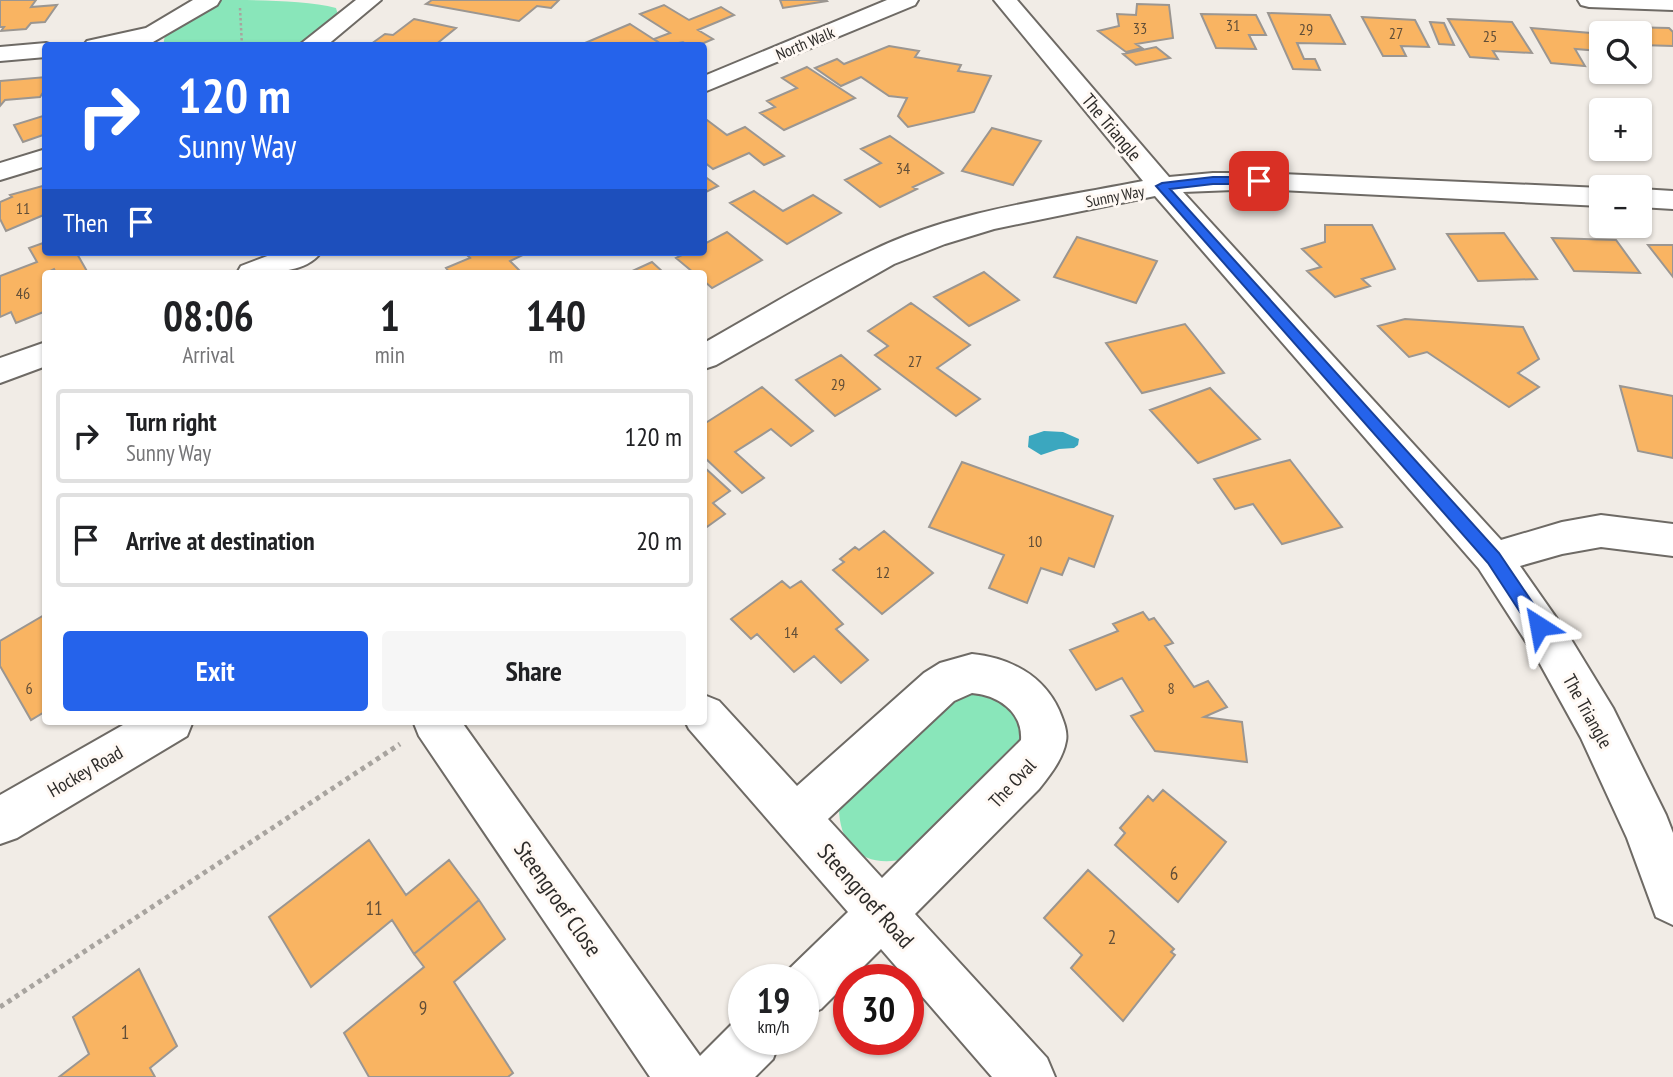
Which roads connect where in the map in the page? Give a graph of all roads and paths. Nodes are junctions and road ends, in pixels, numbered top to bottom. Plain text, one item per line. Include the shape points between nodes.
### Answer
1 (209, 0) edge
2 (240, 0) edge
3 (336, 0) edge
4 (907, 0) edge
5 (1005, 0) edge
6 (1590, 0) edge
7 (366, 2) edge
8 (1673, 2) edge
9 (141, 42) edge
10 (242, 42) edge
11 (315, 42) edge
12 (42, 50) edge
13 (0, 54) edge
14 (707, 84) edge
15 (42, 157) edge
16 (0, 172) edge
17 (1162, 186) junction
18 (1589, 196) edge
19 (1652, 199) edge
20 (1673, 200) edge
21 (297, 256) edge
22 (311, 256) edge
23 (260, 270) edge
24 (323, 270) edge
25 (42, 355) edge
26 (707, 355) edge
27 (0, 371) edge
28 (1673, 540) edge
29 (1493, 558) junction
30 (707, 718) edge
31 (164, 725) edge
32 (429, 725) edge
33 (438, 725) edge
34 (796, 818) junction
35 (0, 821) edge
36 (1673, 900) edge
37 (882, 913) junction
38 (819, 975) edge
39 (0, 1007) edge
40 (739, 1055) edge
41 (682, 1077) edge
42 (717, 1077) edge
43 (1028, 1077) edge

1 - 9 street
2 - 10 path
3 - 7 street
4 - 14 street, North Walk
5 - 17 street, The Triangle
6 - 8 street
7 - 11 street
12 - 13 street
15 - 16 street
17 - 18 street, Sunny Way via 1259,181
17 - 26 street, Sunny Way via 989,221 934,237 883,257
17 - 29 street, The Triangle
19 - 20 street
21 - 23 street
22 - 24 street
25 - 27 street
28 - 29 street via 1601,531
29 - 36 street, The Triangle via 1597,723 1648,832
30 - 34 street, Steengroef Road
31 - 35 street, Hockey Road
32 - 39 path
33 - 41 street, Steengroef Close
34 - 37 street, Steengroef Road
34 - 37 street, The Oval via 939,687 959,675 994,675 1033,705 1042,721 1044,738 1039,754
37 - 38 street
37 - 43 street, Steengroef Road
40 - 42 street

